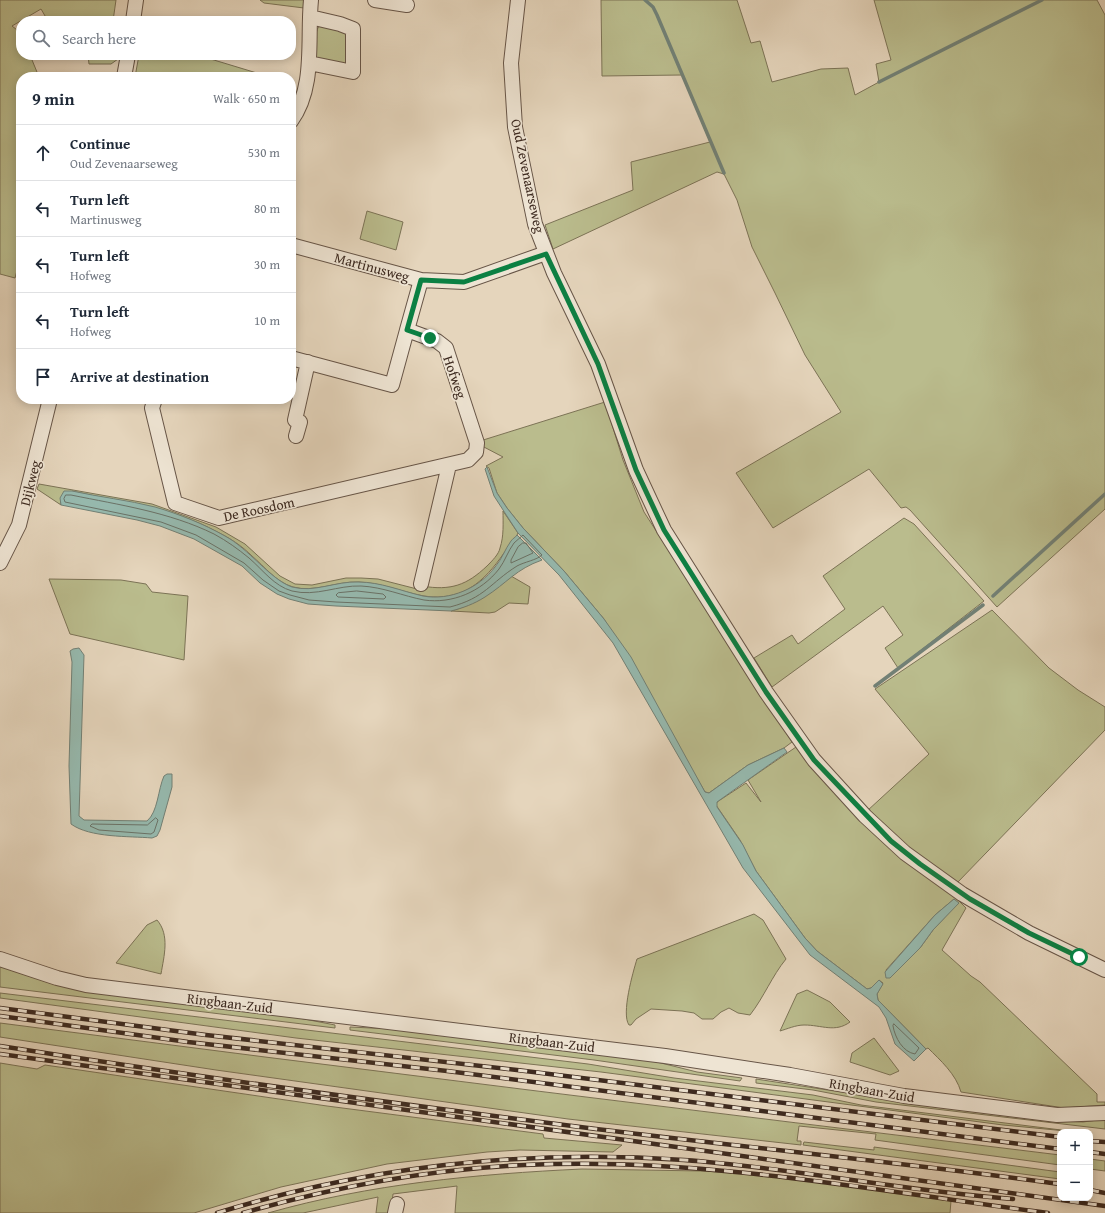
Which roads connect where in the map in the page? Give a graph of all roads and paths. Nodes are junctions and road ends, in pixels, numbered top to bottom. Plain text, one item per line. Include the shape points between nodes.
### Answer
1 (136, 0) edge
2 (311, 0) edge
3 (375, 0) edge
4 (518, 0) edge
5 (407, 6) dead end
6 (134, 16) edge
7 (310, 17) junction
8 (127, 60) edge
9 (308, 62) junction
10 (125, 72) edge
11 (296, 114) edge
12 (296, 246) edge
13 (546, 254) junction
14 (421, 280) junction
15 (407, 330) junction
16 (296, 359) edge
17 (308, 362) junction
18 (49, 404) edge
19 (153, 404) edge
20 (296, 436) dead end
21 (478, 448) joint
22 (449, 465) junction
23 (0, 563) edge
24 (421, 584) dead end
25 (0, 959) edge
26 (1105, 970) edge
27 (1105, 1113) edge

1 - 6 street
2 - 7 street
3 - 5 street
4 - 13 street, Oud Zevenaarseweg via 511,63 515,127 531,206
7 - 9 street
7 - 9 street via 353,29 353,72
8 - 10 street
9 - 11 street via 307,79
12 - 14 street, Martinusweg
13 - 14 street, Martinusweg via 464,282
13 - 26 street, Oud Zevenaarseweg via 598,364 636,470 664,530 766,692 814,760 891,841 920,864 1029,933
14 - 15 street
15 - 17 street via 392,385
15 - 21 street, Hofweg via 438,341 446,348
16 - 17 street
17 - 20 street via 295,420 300,422
18 - 23 street, Dijkweg via 19,525
19 - 22 street, De Roosdom via 152,408 175,503 219,518
21 - 22 street, De Roosdom via 472,458
22 - 24 street
25 - 27 street, Ringbaan-Zuid via 86,985 665,1056 904,1096 1057,1115

